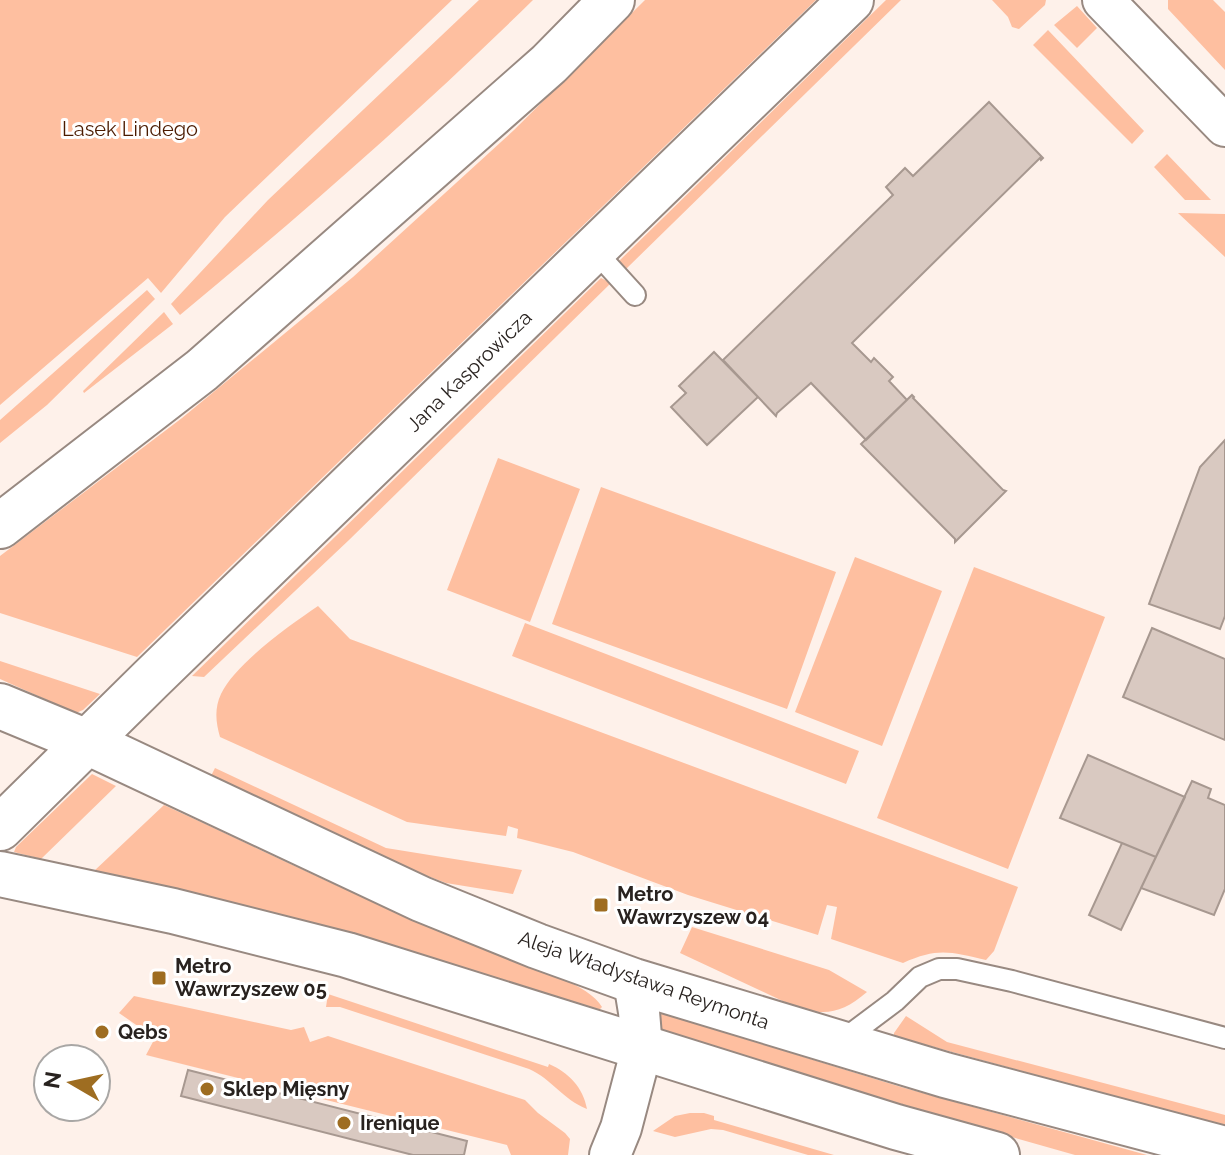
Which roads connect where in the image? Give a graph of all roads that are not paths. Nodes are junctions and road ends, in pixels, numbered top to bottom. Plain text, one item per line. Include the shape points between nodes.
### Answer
1 (612, 0) edge
2 (851, 0) edge
3 (1103, 0) edge
4 (1225, 126) edge
5 (594, 250) junction
6 (635, 295) dead end
7 (0, 526) edge
8 (0, 706) edge
9 (87, 742) junction
10 (0, 828) edge
11 (0, 874) edge
12 (634, 981) junction
13 (1225, 1038) edge
14 (838, 1044) junction
15 (642, 1048) junction
16 (1225, 1149) edge
17 (610, 1155) edge
18 (997, 1155) edge

1 - 7 main road via 549,64 202,370
2 - 5 main road, Jana Kasprowicza
3 - 4 street
5 - 6 lane
5 - 9 main road, Jana Kasprowicza
8 - 9 main road, Aleja Władysława Reymonta
9 - 10 main road, Jana Kasprowicza
9 - 12 main road, Aleja Władysława Reymonta via 463,917
11 - 15 main road via 347,955
12 - 14 main road, Aleja Władysława Reymonta
12 - 15 street
13 - 14 lane via 1012,981 939,969 920,977
14 - 16 main road, Aleja Władysława Reymonta
15 - 17 street
15 - 18 main road

